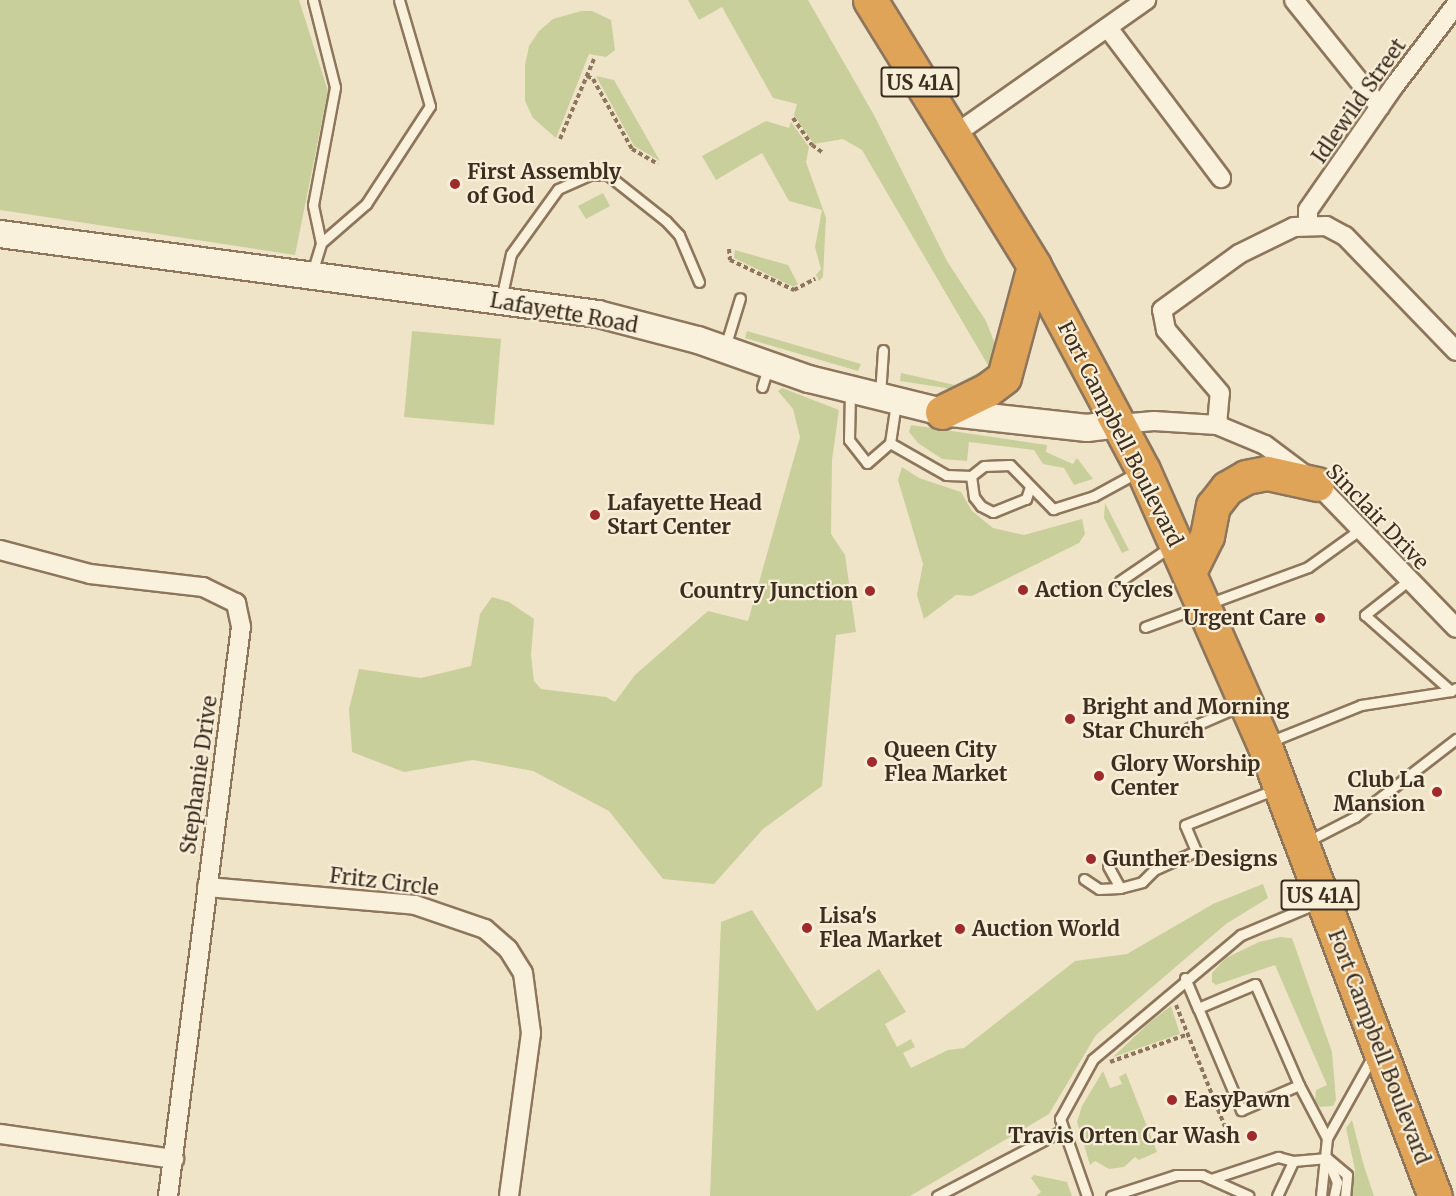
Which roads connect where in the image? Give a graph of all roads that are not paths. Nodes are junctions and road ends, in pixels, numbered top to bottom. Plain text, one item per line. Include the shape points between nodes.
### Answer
1 (313, 0) edge
2 (399, 0) edge
3 (870, 0) edge
4 (1146, 0) edge
5 (1294, 0) edge
6 (1456, 5) edge
7 (1108, 28) junction
8 (1380, 107) junction
9 (954, 135) junction
10 (1221, 178) dead end
11 (1308, 226) junction
12 (0, 234) edge
13 (321, 243) junction
14 (1034, 266) junction
15 (312, 276) junction
16 (699, 282) dead end
17 (740, 298) dead end
18 (501, 301) junction
19 (724, 349) junction
20 (883, 350) dead end
21 (1456, 351) edge
22 (850, 390) junction
23 (888, 399) junction
24 (942, 412) junction
25 (1120, 424) junction
26 (1217, 425) junction
27 (890, 443) junction
28 (1143, 470) junction
29 (971, 476) junction
30 (1317, 484) junction
31 (1030, 487) junction
32 (1362, 528) junction
33 (1177, 542) junction
34 (0, 550) edge
35 (1189, 572) junction
36 (1120, 581) dead end
37 (1408, 581) junction
38 (1205, 607) junction
39 (1145, 627) dead end
40 (1456, 628) edge
41 (1454, 690) edge
42 (1247, 703) junction
43 (1189, 728) dead end
44 (1456, 739) edge
45 (1264, 744) junction
46 (1281, 787) junction
47 (1299, 845) junction
48 (1108, 866) dead end
49 (1084, 879) dead end
50 (207, 887) junction
51 (1120, 888) junction
52 (1322, 901) junction
53 (1185, 978) junction
54 (1198, 1008) junction
55 (1378, 1046) junction
56 (1299, 1085) junction
57 (1063, 1130) junction
58 (0, 1134) edge
59 (1326, 1138) junction
60 (1327, 1158) junction
61 (174, 1159) junction
62 (1293, 1161) junction
63 (1211, 1179) junction
64 (1125, 1194) edge
65 (168, 1196) edge
66 (509, 1196) edge
67 (938, 1196) edge
68 (1087, 1196) edge
69 (1111, 1196) edge
70 (1249, 1196) edge
71 (1277, 1196) edge
72 (1321, 1196) edge
73 (1334, 1196) edge
74 (1345, 1196) edge
75 (1435, 1196) edge

1 - 13 lane via 335,87 313,205
2 - 13 lane via 430,106 366,204
3 - 9 highway, Fort Campbell Boulevard / US 41A
4 - 7 street
5 - 8 street
6 - 8 street, Idlewild Street
7 - 9 street
7 - 10 street
8 - 11 street, Idlewild Street via 1308,210
9 - 14 highway, Fort Campbell Boulevard / US 41A
11 - 21 street via 1335,229 1359,247
11 - 26 street via 1276,235 1239,254 1162,310 1166,330 1220,393
12 - 15 main road, Lafayette Road
13 - 15 lane
14 - 24 highway via 1004,377
14 - 25 highway, Fort Campbell Boulevard / US 41A
15 - 18 main road, Lafayette Road
16 - 18 lane via 679,235 666,221 608,175 589,175 558,189 511,254
17 - 19 lane
18 - 19 main road, Lafayette Road via 598,315
19 - 22 main road, Lafayette Road via 766,376
20 - 23 lane
22 - 23 main road, Lafayette Road
22 - 27 lane via 849,440 867,463
23 - 24 main road, Lafayette Road
23 - 27 lane
24 - 25 main road, Lafayette Road via 1087,428
25 - 26 street, Sinclair Drive via 1154,421
25 - 28 highway, Fort Campbell Boulevard / US 41A
26 - 30 street, Sinclair Drive via 1265,445
27 - 29 lane via 946,475
28 - 31 lane via 1094,496 1053,509
28 - 33 highway, Fort Campbell Boulevard / US 41A
29 - 31 lane via 984,466 1010,465
29 - 31 lane via 974,497 993,512 1026,499
30 - 32 street, Sinclair Drive
30 - 35 highway via 1268,473 1246,477 1227,489 1213,506 1207,536
32 - 37 street, Sinclair Drive
32 - 38 lane via 1308,567
33 - 35 highway, Fort Campbell Boulevard / US 41A
33 - 36 lane
34 - 50 street, Stephanie Drive via 90,574 203,587 236,603 241,627
35 - 38 highway, Fort Campbell Boulevard / US 41A
37 - 40 street, Sinclair Drive
37 - 41 lane via 1365,615
38 - 39 lane
38 - 42 highway, Fort Campbell Boulevard / US 41A
41 - 45 lane via 1361,705
42 - 43 lane
42 - 45 highway, Fort Campbell Boulevard / US 41A
44 - 47 lane via 1354,817
45 - 46 highway, Fort Campbell Boulevard / US 41A
46 - 47 highway, Fort Campbell Boulevard / US 41A
46 - 51 lane via 1185,825 1196,851 1154,870 1142,882
47 - 52 highway, Fort Campbell Boulevard / US 41A
48 - 51 lane
49 - 51 lane via 1099,889
50 - 61 street, Stephanie Drive
50 - 66 street, Fritz Circle via 415,904 485,928 508,949 523,973 531,1033
52 - 53 lane via 1241,935
52 - 55 highway, Fort Campbell Boulevard / US 41A
53 - 54 lane
53 - 57 lane via 1097,1054 1067,1101 1060,1119
54 - 56 lane via 1255,984
54 - 56 lane via 1241,1110
55 - 59 lane
55 - 75 highway, Fort Campbell Boulevard / US 41A
56 - 59 lane
57 - 67 lane
57 - 68 lane
58 - 61 street
59 - 60 lane
60 - 62 lane
60 - 72 lane
60 - 73 lane via 1337,1182
60 - 74 lane via 1347,1175
61 - 65 street, Stephanie Drive
62 - 63 lane via 1278,1157
62 - 71 lane
63 - 64 lane via 1176,1175
63 - 70 lane
64 - 69 lane

